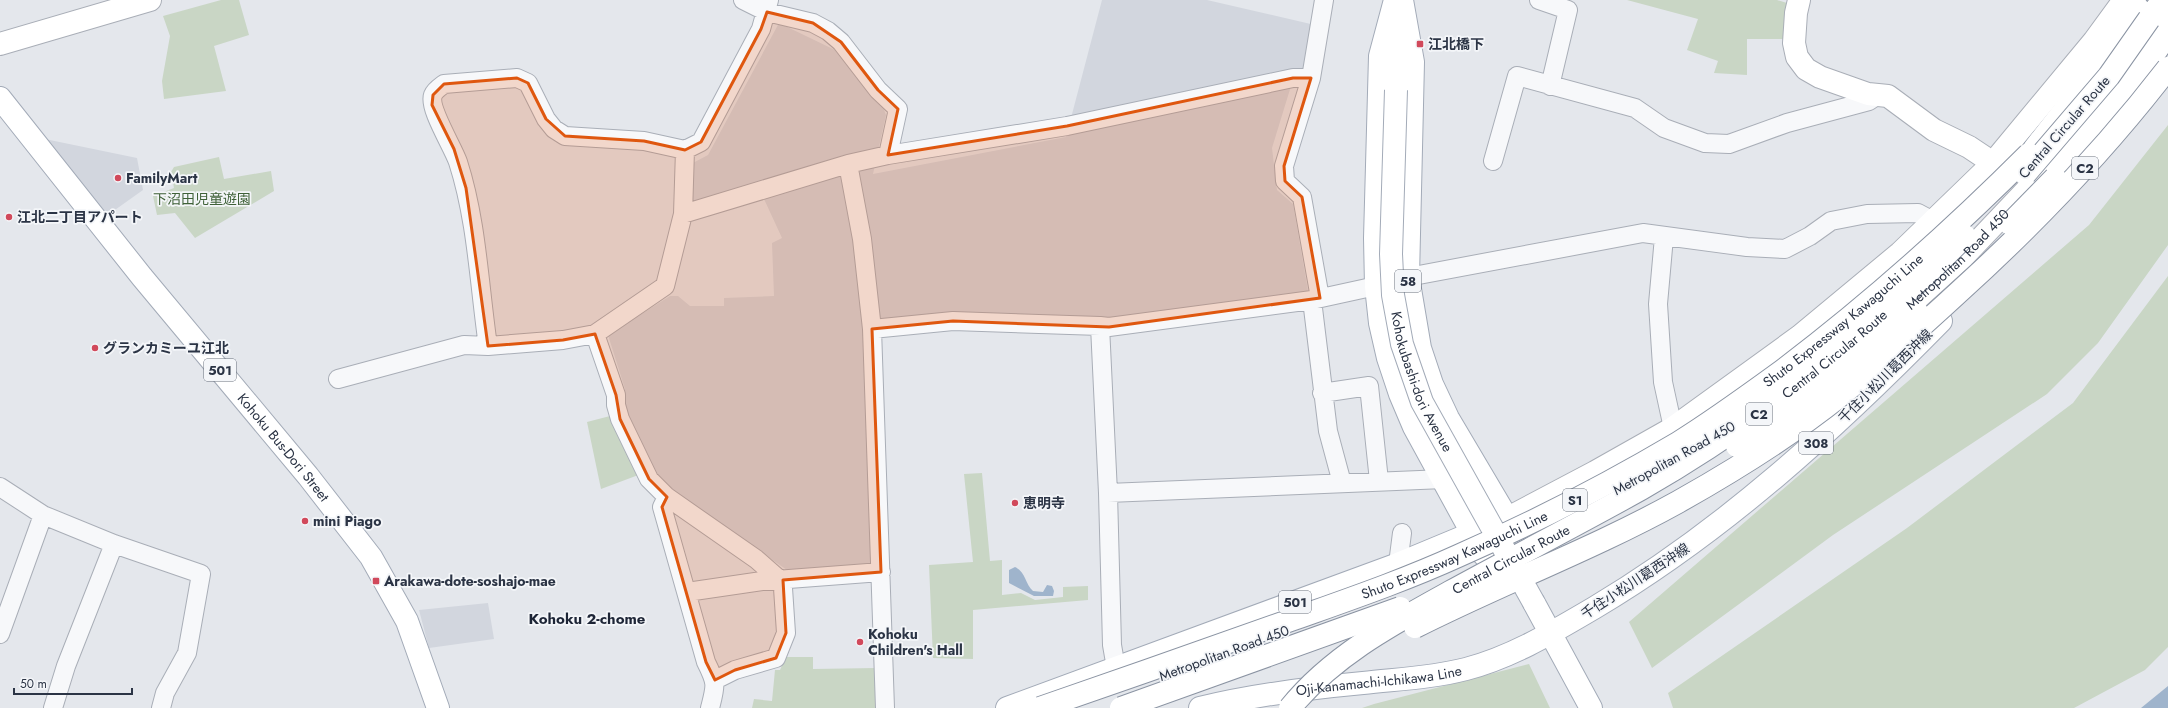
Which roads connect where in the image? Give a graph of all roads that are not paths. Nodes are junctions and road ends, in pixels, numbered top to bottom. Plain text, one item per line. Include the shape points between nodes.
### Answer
1 (150, 0) edge
2 (743, 0) edge
3 (1324, 0) edge
4 (1395, 0) edge
5 (1399, 0) edge
6 (1402, 0) edge
7 (1539, 0) edge
8 (1799, 0) edge
9 (2124, 0) edge
10 (2162, 0) edge
11 (768, 6) edge
12 (2153, 12) edge
13 (2168, 34) edge
14 (0, 44) edge
15 (2168, 68) edge
16 (1311, 78) junction
17 (1550, 86) junction
18 (1878, 95) junction
19 (0, 98) edge
20 (685, 150) junction
21 (2029, 154) joint
22 (888, 155) junction
23 (1493, 161) dead end
24 (848, 164) junction
25 (1992, 164) junction
26 (2022, 196) junction
27 (683, 214) junction
28 (1933, 221) junction
29 (1664, 237) junction
30 (1994, 261) junction
31 (1408, 277) junction
32 (1376, 286) junction
33 (1316, 299) junction
34 (1100, 326) junction
35 (872, 329) junction
36 (596, 334) junction
37 (488, 346) junction
38 (338, 379) dead end
39 (1322, 393) junction
40 (1448, 418) junction
41 (1414, 427) junction
42 (1673, 428) junction
43 (1716, 458) junction
44 (1444, 479) junction
45 (1379, 482) junction
46 (1342, 483) junction
47 (0, 487) edge
48 (1108, 493) junction
49 (667, 497) junction
50 (43, 515) junction
51 (1508, 518) junction
52 (1402, 533) dead end
53 (1474, 534) junction
54 (1520, 538) junction
55 (114, 544) junction
56 (1484, 554) junction
57 (1398, 564) junction
58 (881, 572) junction
59 (780, 580) junction
60 (687, 592) junction
61 (0, 634) edge
62 (1550, 634) junction
63 (1116, 668) junction
64 (715, 680) junction
65 (1126, 702) edge
66 (53, 708) edge
67 (161, 708) edge
68 (438, 708) edge
69 (710, 708) edge
70 (885, 708) edge
71 (1008, 708) edge
72 (1040, 708) edge
73 (1071, 708) edge
74 (1200, 708) edge
75 (1290, 708) edge
76 (1300, 708) edge
77 (1591, 708) edge

1 - 14 main road
2 - 11 street
3 - 16 street
4 - 32 main road, 58 via 1380,56
5 - 62 main road, Kohokubashi-dori Avenue / 58, bridge via 1391,254 1393,295 1402,344 1422,402
6 - 31 main road, 58 via 1413,62
7 - 17 street via 1568,10
8 - 18 main road via 1794,43 1797,57 1806,69 1820,77 1868,94
9 - 25 main road, Metropolitan Road 450 via 2094,41
10 - 12 main road, Central Circular Route / C2
11 - 20 street via 761,29 701,142
11 - 22 street via 828,31 841,42 878,90 898,110
12 - 21 main road, Central Circular Route / C2, bridge via 2082,98
12 - 26 main road, Metropolitan Road 450 via 2126,76 2075,139
12 - 75 main road, Central Circular Route / C2, bridge via 2109,76 2026,172 1938,264 1823,366 1760,414 1689,460 1386,628 1326,670
13 - 43 main road, bridge via 2115,109 2055,178 1984,252 1937,295 1870,349
15 - 30 main road, Central Circular Route / C2, bridge via 2130,118 2066,189
16 - 22 street via 1293,78 1065,127
16 - 33 street via 1284,166 1285,181 1302,197
17 - 18 street via 1635,108 1664,128 1705,143 1729,144 1787,123 1869,101
17 - 23 street via 1518,76
18 - 25 main road via 1888,96 1934,130 1970,147
19 - 68 main road, Kohoku Bus-Dori Street / 501 via 142,277 308,476 371,557 407,621
20 - 27 street
20 - 37 street via 644,141 565,136 554,129 546,119 528,83 517,78 444,84 438,87 433,95 432,105 454,149 466,188
21 - 72 main road, Shuto Expressway Kawaguchi Line / S1, bridge via 1926,253 1868,304 1746,398 1680,442 1613,480 1543,517 1456,557 1368,592
22 - 24 street
24 - 27 street
24 - 35 street via 862,239
25 - 26 main road
25 - 28 main road, Metropolitan Road 450
26 - 54 main road, Metropolitan Road 450 via 1964,256 1903,312 1815,379 1646,475
26 - 62 main road, 千住小松川葛西沖線 / 308 via 2023,220 1990,267 1897,366 1815,444 1694,544
27 - 36 street via 665,286
28 - 29 street via 1918,213 1867,214 1831,221 1785,249
28 - 42 main road, Metropolitan Road 450 via 1900,253 1800,336
29 - 31 street via 1643,233
29 - 42 street via 1658,304 1663,382
30 - 43 main road, Shuto Expressway Kawaguchi Line / S1, bridge via 1914,326 1850,373
30 - 76 main road, Central Circular Route / C2, bridge via 1862,378 1762,452 1621,532 1392,638 1344,668
31 - 40 main road, 58 via 1420,348 1432,384
32 - 33 street
32 - 41 main road, 58 via 1380,324 1388,358
33 - 34 street
33 - 39 street
34 - 35 street via 953,321
34 - 48 street
35 - 58 street
36 - 37 street via 563,340
36 - 49 street via 616,395 620,419 649,479
37 - 38 street via 464,345
39 - 45 street via 1369,386
39 - 46 street via 1328,431
40 - 41 street
40 - 51 main road, 58
41 - 44 main road, 58
42 - 51 main road, Metropolitan Road 450
43 - 65 main road, Shuto Expressway Kawaguchi Line / S1, bridge via 1614,515 1536,553 1463,584 1355,625
44 - 45 street
44 - 53 main road, 58
45 - 46 street
46 - 48 street
47 - 50 street
48 - 63 street via 1112,645
49 - 59 street via 756,559
49 - 60 street via 662,507
50 - 55 street
50 - 61 street
51 - 53 main road, 501
51 - 54 main road, 58
52 - 57 street
53 - 56 main road, 58
53 - 57 main road, 501
54 - 56 main road, Metropolitan Road 450
55 - 66 street via 66,666
55 - 67 street via 201,574 187,653 165,693
56 - 65 main road, Metropolitan Road 450
57 - 63 main road, 501
58 - 59 street
58 - 70 street
59 - 60 street
59 - 64 street via 783,588 786,633 776,658 735,670
60 - 64 street via 706,662
62 - 74 main road, Oji-Kanamachi-Ichikawa Line via 1500,658 1435,677 1306,690
62 - 77 main road, Kohokubashi-dori Avenue
63 - 65 main road
63 - 71 main road, 501
64 - 69 street
65 - 73 main road

